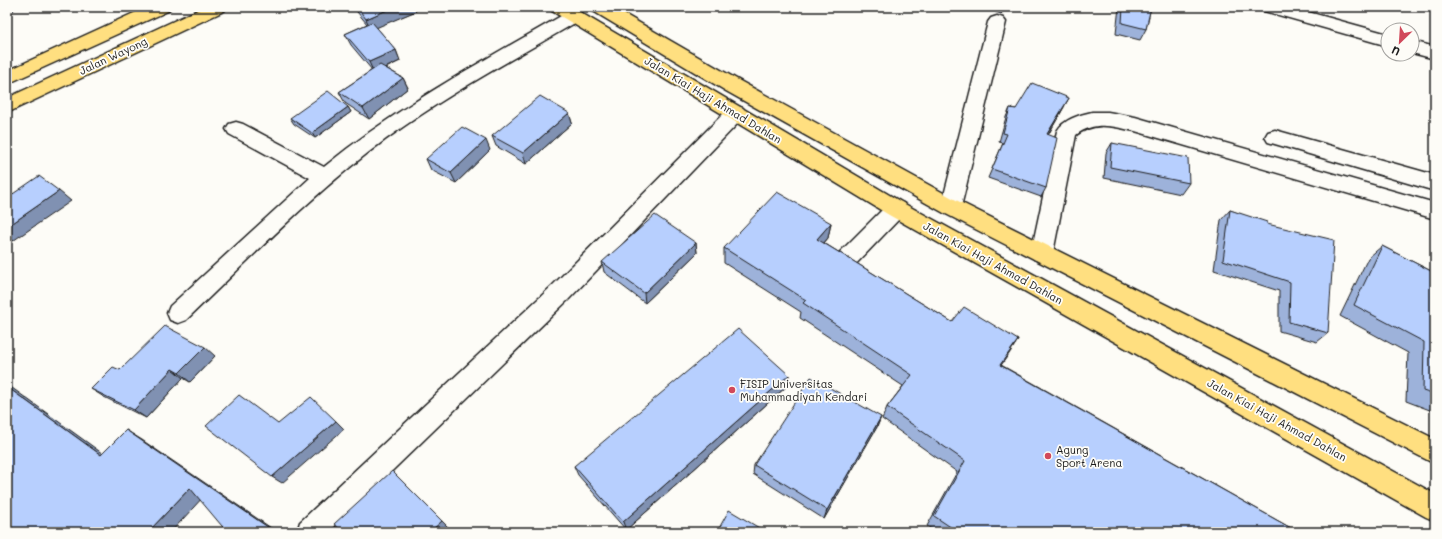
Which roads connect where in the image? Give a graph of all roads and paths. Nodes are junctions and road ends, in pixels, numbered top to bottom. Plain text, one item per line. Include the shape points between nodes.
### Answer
1 (162, 7) edge
2 (218, 7) edge
3 (599, 7) edge
4 (1270, 7) edge
5 (566, 12) edge
6 (997, 22) dead end
7 (1380, 38) edge
8 (1420, 49) edge
9 (1435, 53) edge
10 (7, 78) edge
11 (7, 106) edge
12 (736, 113) junction
13 (236, 130) dead end
14 (1275, 137) dead end
15 (325, 177) junction
16 (1435, 183) edge
17 (951, 207) junction
18 (896, 209) junction
19 (1435, 212) edge
20 (1042, 253) junction
21 (845, 262) edge
22 (178, 313) dead end
23 (1435, 452) edge
24 (1435, 508) edge
25 (310, 532) edge

1 - 10 main road
2 - 11 main road, Jalan Wayong
3 - 17 main road, Jalan Kiai Haji Ahmad Dahlan via 733,86
4 - 7 street
5 - 12 main road, Jalan Kiai Haji Ahmad Dahlan
5 - 15 street via 401,118
6 - 17 street
8 - 9 street
12 - 18 main road, Jalan Kiai Haji Ahmad Dahlan
12 - 25 street via 561,292
13 - 15 street
14 - 16 street
15 - 22 street
17 - 20 main road, Jalan Kiai Haji Ahmad Dahlan
18 - 21 street
18 - 24 main road, Jalan Kiai Haji Ahmad Dahlan
19 - 20 street via 1135,124 1092,119 1078,123 1067,131
20 - 23 main road, Jalan Kiai Haji Ahmad Dahlan

